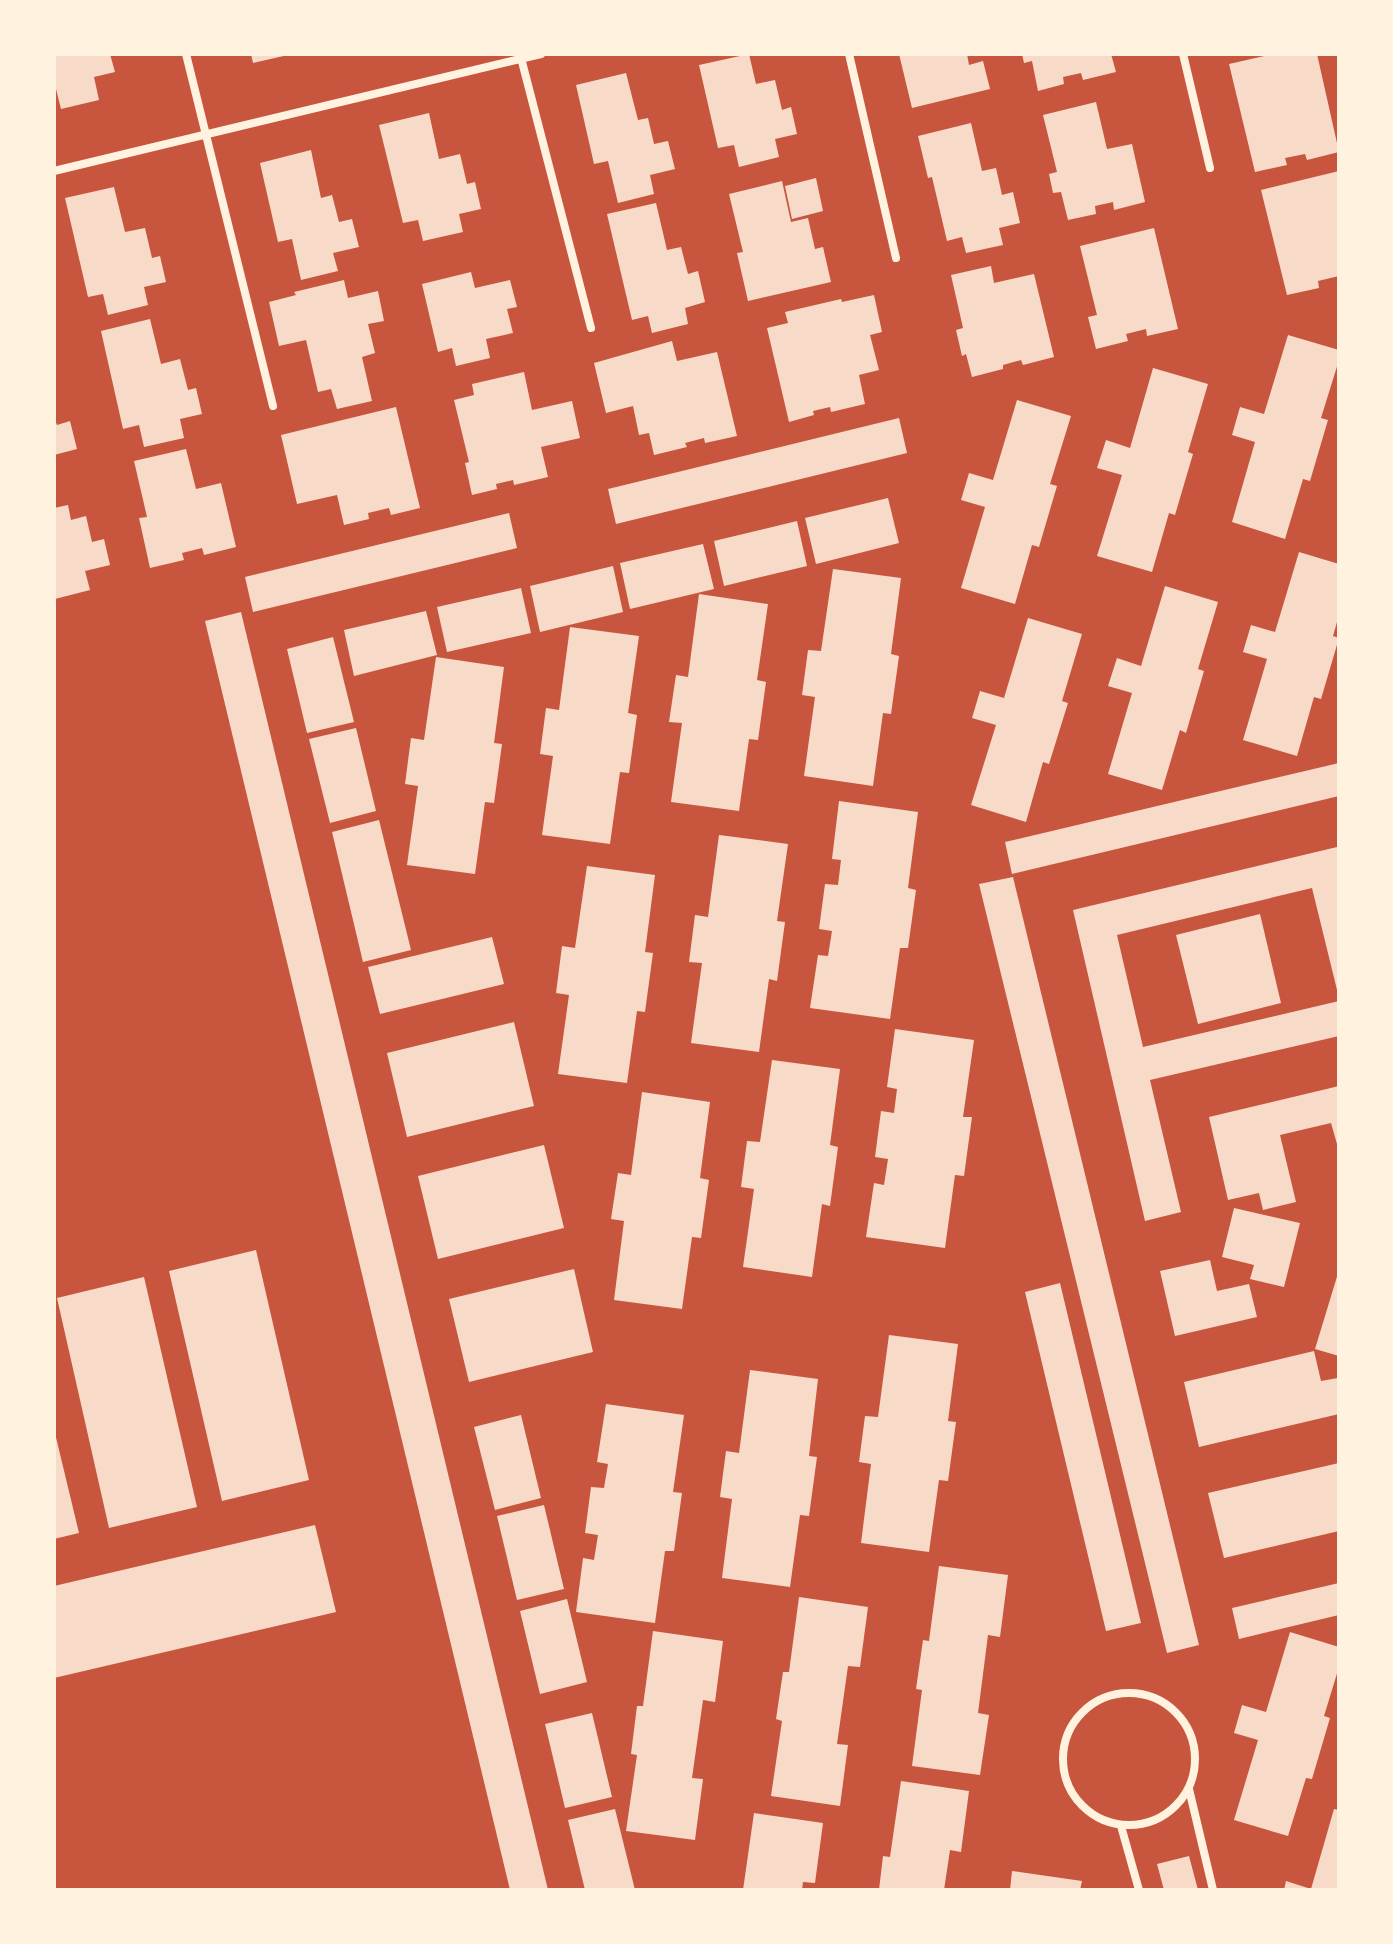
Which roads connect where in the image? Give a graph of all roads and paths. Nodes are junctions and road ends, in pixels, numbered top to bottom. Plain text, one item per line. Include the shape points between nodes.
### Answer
1 (186, 54) edge
2 (541, 54) edge
3 (849, 54) edge
4 (1183, 54) edge
5 (521, 56) edge
6 (206, 133) junction
7 (1210, 168) dead end
8 (54, 171) edge
9 (896, 258) dead end
10 (591, 328) dead end
11 (273, 406) dead end
12 (1189, 1789) junction
13 (1121, 1826) junction
14 (1139, 1890) edge
15 (1213, 1890) edge

1 - 6 street
2 - 5 street
3 - 9 street
4 - 7 street
5 - 6 street
5 - 10 street
6 - 8 street
6 - 11 street
12 - 13 street via 1158,1819
12 - 13 street via 1194,1744 1176,1710 1150,1695 1127,1692 1100,1699 1073,1725 1063,1765 1080,1804
12 - 15 street
13 - 14 street

